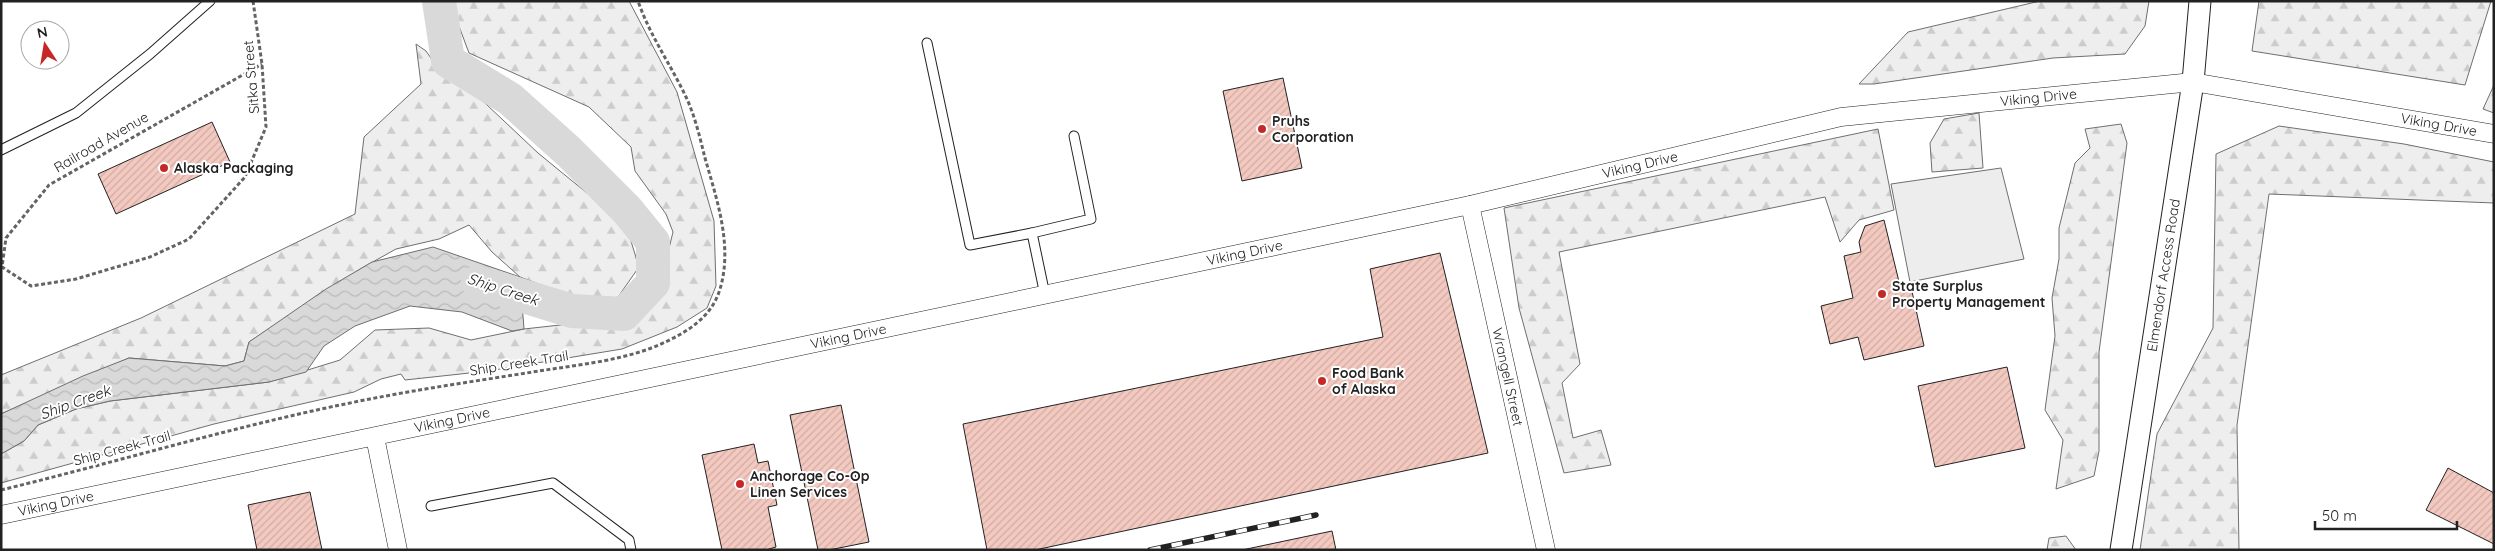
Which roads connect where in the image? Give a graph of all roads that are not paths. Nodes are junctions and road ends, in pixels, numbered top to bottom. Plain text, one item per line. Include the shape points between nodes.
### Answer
1 (210, 1) edge
2 (2200, 1) edge
3 (926, 43) dead end
4 (2193, 82) junction
5 (2494, 134) edge
6 (1074, 136) dead end
7 (1, 150) edge
8 (1470, 205) junction
9 (1032, 233) junction
10 (1045, 295) junction
11 (375, 437) junction
12 (431, 506) dead end
13 (1, 515) edge
14 (398, 550) edge
15 (631, 550) edge
16 (1546, 550) edge
17 (2121, 550) edge

1 - 7 lane via 76,113
2 - 4 street, Elmendorf Access Road
3 - 9 lane via 970,245
4 - 5 street, Viking Drive
4 - 8 street, Viking Drive via 1841,117
4 - 17 street, Elmendorf Access Road
6 - 9 lane via 1091,219
8 - 10 street, Viking Drive
8 - 16 street, Wrangell Street
9 - 10 lane
10 - 11 street, Viking Drive
11 - 13 street, Viking Drive
11 - 14 street
12 - 15 lane via 553,483 629,540

